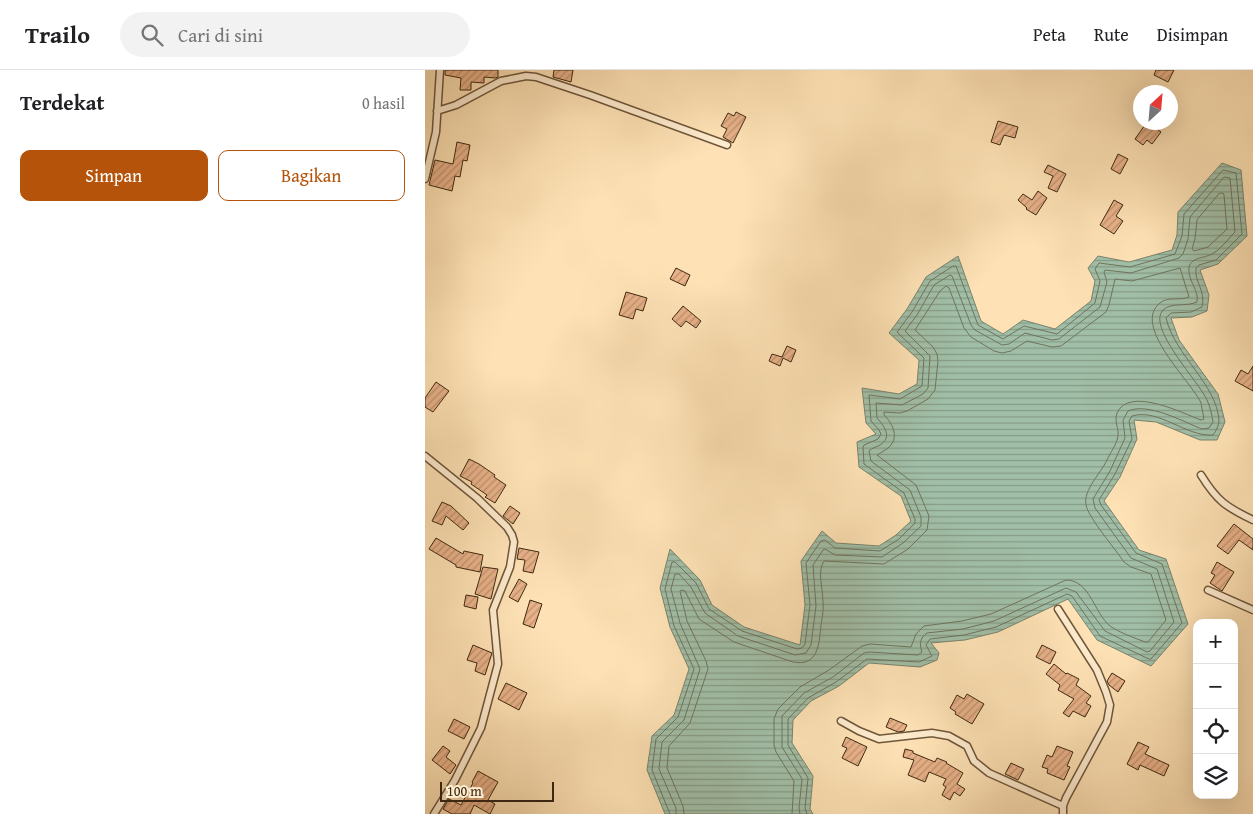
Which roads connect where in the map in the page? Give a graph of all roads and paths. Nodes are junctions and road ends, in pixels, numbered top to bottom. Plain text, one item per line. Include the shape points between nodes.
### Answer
1 (440, 70) edge
2 (437, 111) junction
3 (727, 145) dead end
4 (425, 179) edge
5 (425, 456) edge
6 (1201, 475) dead end
7 (1253, 520) edge
8 (1208, 590) dead end
9 (1058, 609) dead end
10 (1253, 610) edge
11 (841, 721) dead end
12 (1063, 806) junction
13 (434, 814) edge
14 (1063, 814) edge

1 - 2 street
2 - 3 street via 456,105 501,80 536,77
2 - 4 street
5 - 13 street via 495,515 507,527 513,542 511,567 493,610 498,664 481,728
6 - 7 street via 1212,493 1224,504
8 - 10 street
9 - 12 street via 1097,670 1110,705 1107,722
11 - 12 street via 879,739 932,733 949,736 967,746 974,761 989,773
12 - 14 street

